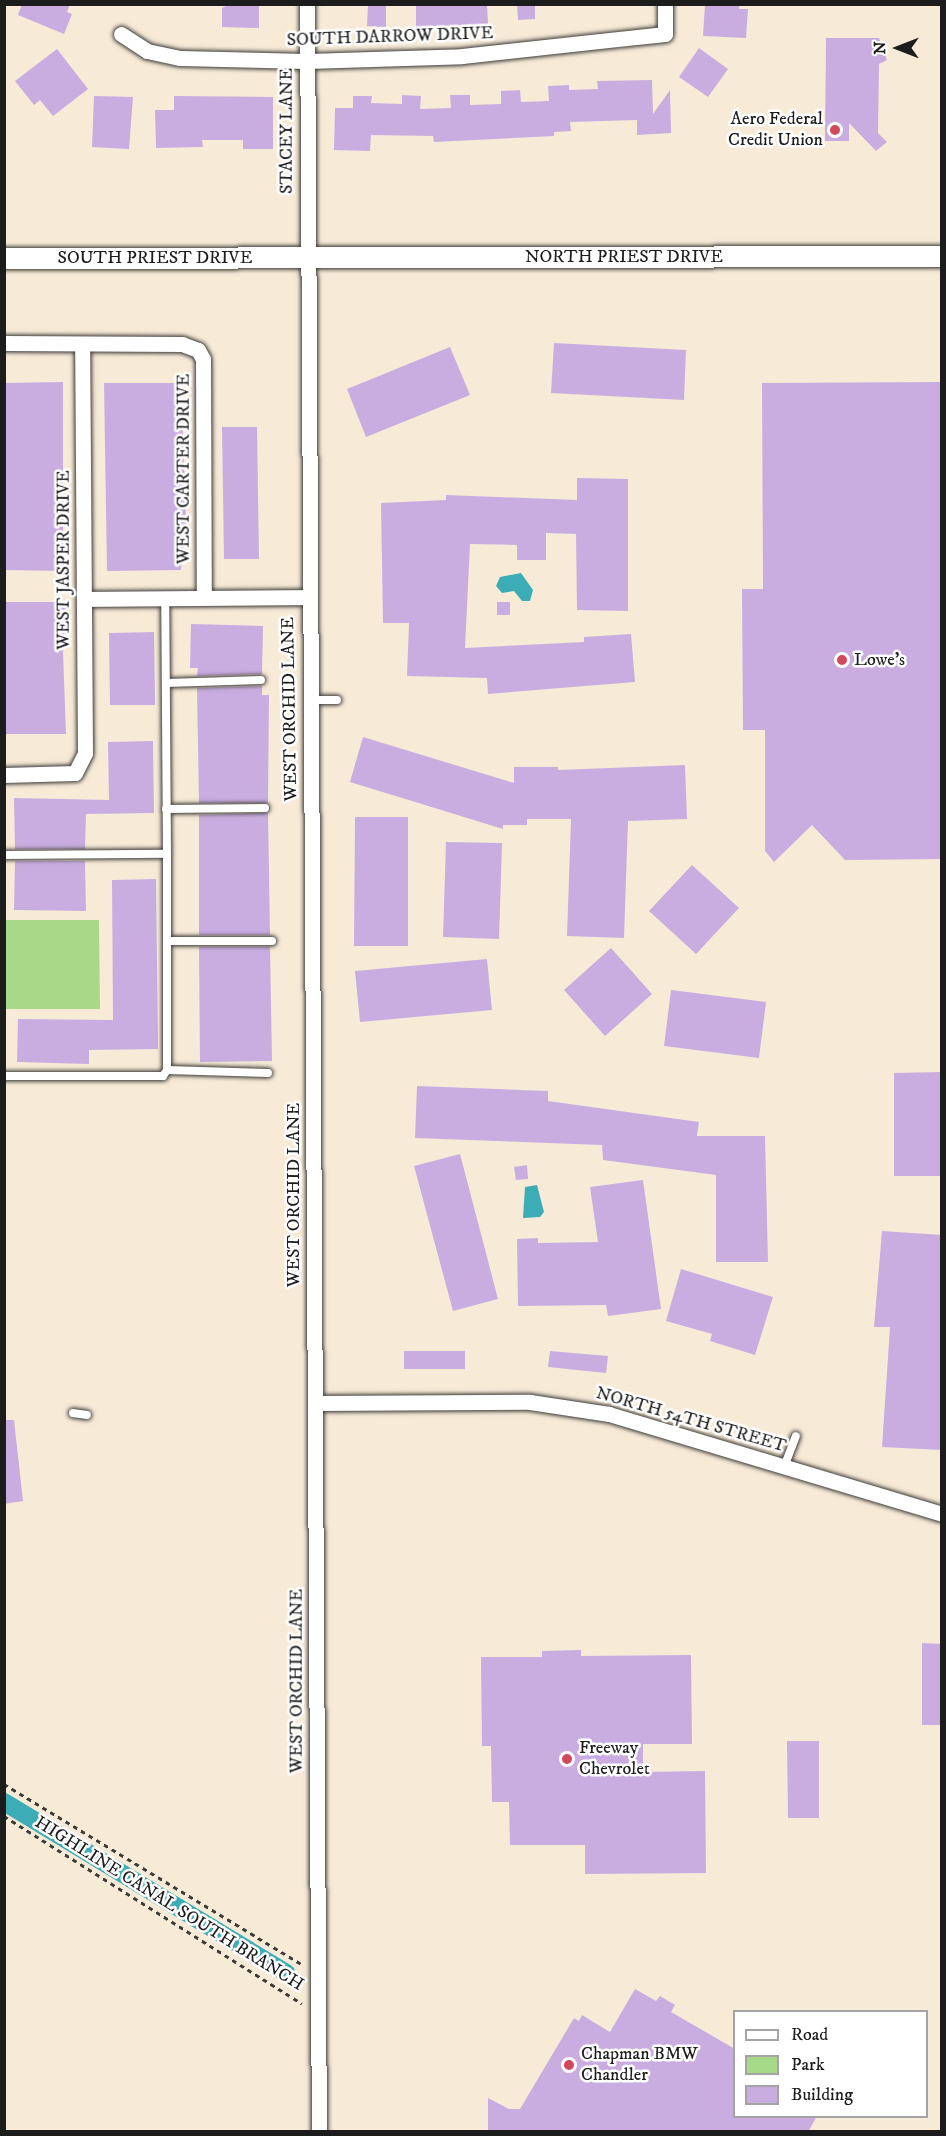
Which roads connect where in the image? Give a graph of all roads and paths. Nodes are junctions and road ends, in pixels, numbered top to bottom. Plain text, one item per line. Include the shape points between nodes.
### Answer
1 (307, 4) edge
2 (665, 4) edge
3 (121, 34) dead end
4 (307, 61) junction
5 (942, 256) edge
6 (4, 258) edge
7 (306, 258) junction
8 (4, 343) edge
9 (82, 344) junction
10 (165, 597) junction
11 (204, 597) junction
12 (309, 597) junction
13 (84, 599) junction
14 (261, 680) dead end
15 (166, 683) junction
16 (310, 700) junction
17 (337, 700) dead end
18 (4, 775) edge
19 (266, 808) dead end
20 (166, 809) junction
21 (167, 854) junction
22 (4, 855) edge
23 (168, 941) junction
24 (272, 941) dead end
25 (167, 1070) junction
26 (268, 1073) dead end
27 (4, 1076) edge
28 (315, 1403) junction
29 (73, 1413) dead end
30 (87, 1415) dead end
31 (796, 1436) dead end
32 (784, 1467) junction
33 (942, 1514) edge
34 (4, 1784) edge
35 (4, 1816) edge
36 (318, 1974) junction
37 (319, 2015) junction
38 (319, 2132) edge

1 - 4 street, STACEY LANE
2 - 4 street, SOUTH DARROW DRIVE via 665,34 462,56
3 - 4 street, SOUTH DARROW DRIVE via 147,51 180,58
4 - 7 street, STACEY LANE
5 - 7 main road, NORTH PRIEST DRIVE
6 - 7 main road, SOUTH PRIEST DRIVE
7 - 12 street, WEST ORCHID LANE
8 - 9 street
9 - 11 street, WEST CARTER DRIVE via 192,345 203,359
9 - 13 street, WEST JASPER DRIVE
10 - 11 street
10 - 13 street
10 - 15 lane
11 - 12 street
12 - 16 street, WEST ORCHID LANE
13 - 18 street, WEST JASPER DRIVE via 85,753 75,773
14 - 15 lane
15 - 20 lane
16 - 17 lane
16 - 28 street, WEST ORCHID LANE
19 - 20 lane
20 - 21 lane
21 - 22 lane
21 - 23 lane
23 - 24 lane
23 - 25 lane
25 - 26 lane
25 - 27 lane via 163,1076
28 - 32 street, NORTH 54TH STREET via 530,1402 609,1414
28 - 36 street, WEST ORCHID LANE
29 - 30 lane
31 - 32 lane
32 - 33 street, NORTH 54TH STREET
34 - 36 path
35 - 37 path, HIGHLINE CANAL SOUTH BRANCH
36 - 37 street, WEST ORCHID LANE
37 - 38 street, WEST ORCHID LANE

